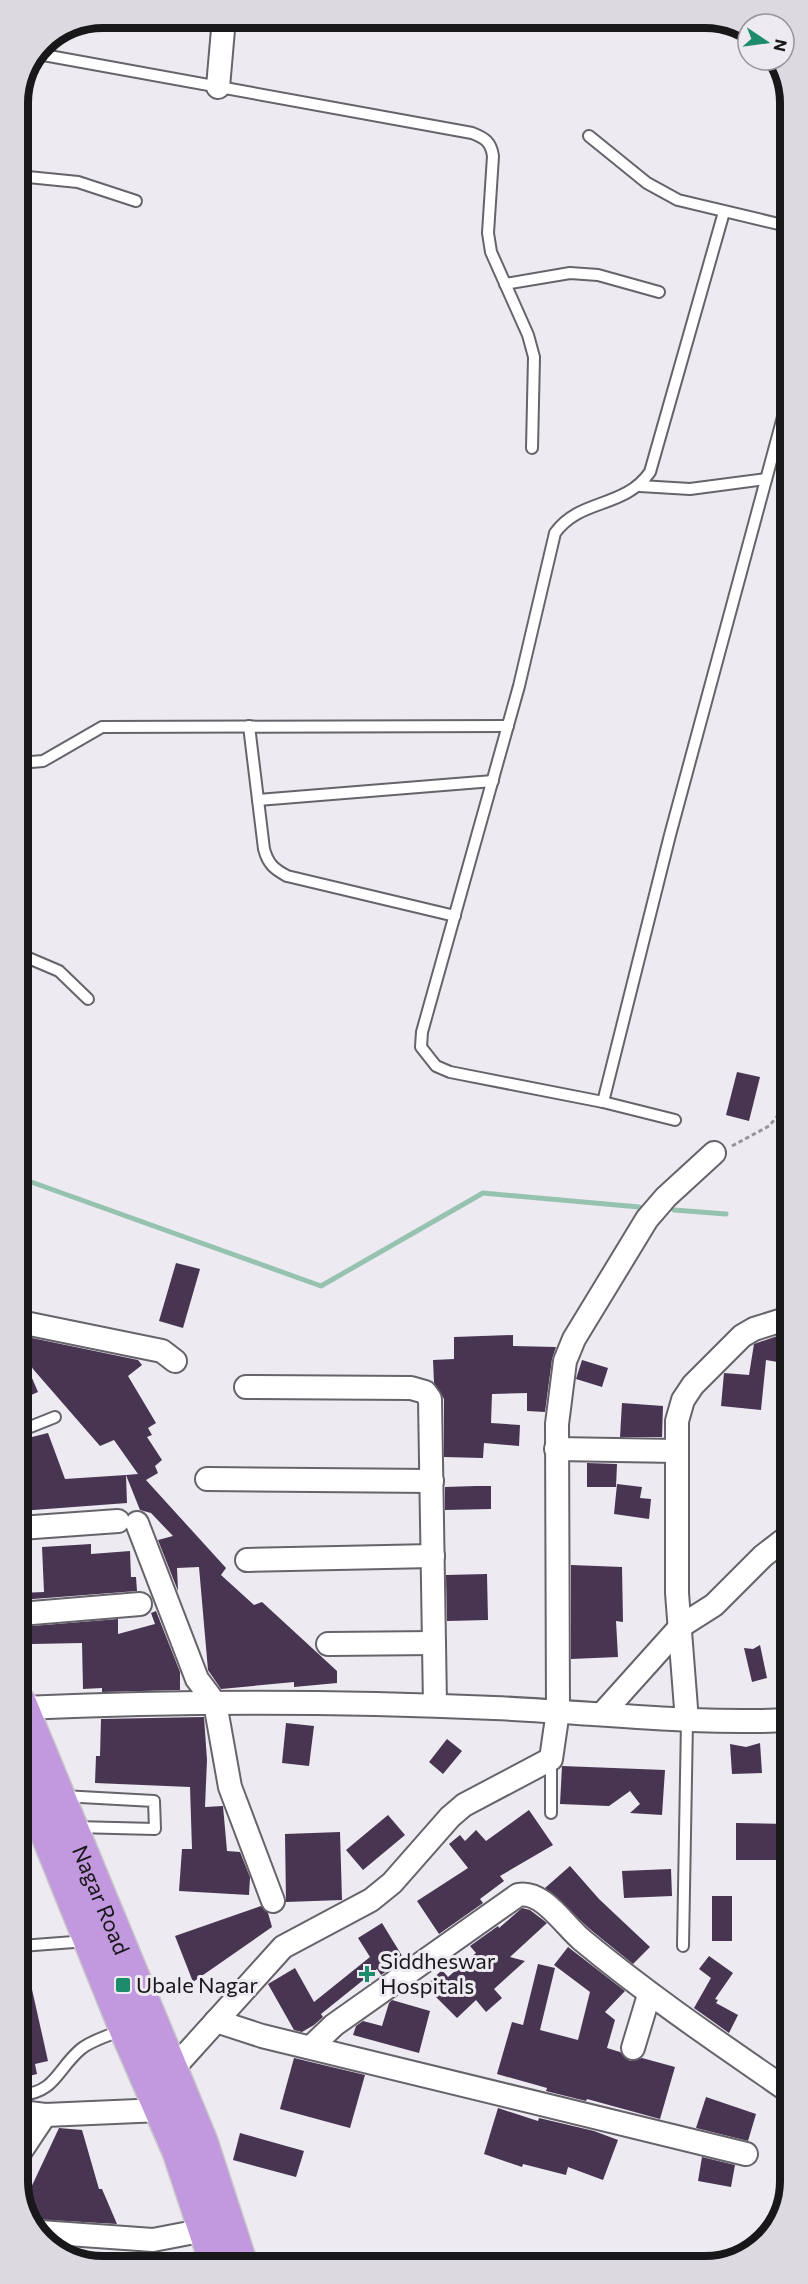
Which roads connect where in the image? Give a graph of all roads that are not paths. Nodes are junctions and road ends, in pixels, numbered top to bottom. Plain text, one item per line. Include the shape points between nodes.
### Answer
1 (223, 28) edge
2 (46, 55) edge
3 (218, 87) junction
4 (589, 136) dead end
5 (29, 177) edge
6 (136, 201) dead end
7 (724, 212) junction
8 (780, 224) edge
9 (505, 284) junction
10 (659, 292) dead end
11 (780, 430) edge
12 (532, 448) dead end
13 (766, 479) junction
14 (640, 486) junction
15 (249, 726) junction
16 (508, 726) junction
17 (29, 762) edge
18 (493, 781) junction
19 (258, 800) junction
20 (455, 916) junction
21 (29, 958) edge
22 (88, 999) dead end
23 (603, 1102) junction
24 (675, 1120) dead end
25 (714, 1153) road end
26 (780, 1321) edge
27 (28, 1324) edge
28 (175, 1361) dead end
29 (246, 1387) dead end
30 (55, 1417) dead end
31 (28, 1428) edge
32 (556, 1449) junction
33 (677, 1451) junction
34 (207, 1479) dead end
35 (432, 1481) junction
36 (28, 1528) edge
37 (780, 1543) edge
38 (433, 1556) junction
39 (247, 1560) dead end
40 (140, 1604) dead end
41 (28, 1613) edge
42 (681, 1626) junction
43 (434, 1643) junction
44 (328, 1644) dead end
45 (215, 1703) junction
46 (435, 1705) junction
47 (28, 1706) edge
48 (558, 1711) junction
49 (602, 1714) junction
50 (780, 1719) edge
51 (687, 1721) junction
52 (28, 1754) edge
53 (551, 1759) junction
54 (33, 1786) edge
55 (551, 1813) dead end
56 (72, 1827) junction
57 (273, 1901) dead end
58 (91, 1941) junction
59 (28, 1945) edge
60 (682, 1946) dead end
61 (649, 1995) junction
62 (216, 2021) junction
63 (126, 2029) junction
64 (311, 2047) junction
65 (633, 2048) dead end
66 (172, 2070) junction
67 (780, 2085) edge
68 (28, 2095) edge
69 (173, 2107) junction
70 (28, 2113) edge
71 (45, 2115) junction
72 (28, 2140) edge
73 (746, 2154) dead end
74 (205, 2230) junction
75 (49, 2233) edge
76 (214, 2255) edge
77 (238, 2255) edge

1 - 3 street
2 - 3 lane
3 - 9 lane via 484,137 492,146 493,156 488,233 491,252
4 - 7 lane via 660,192
5 - 6 lane via 78,182
7 - 8 lane
7 - 14 lane via 650,472
9 - 10 lane via 570,273 598,275
9 - 12 lane via 534,357
11 - 13 lane
13 - 14 lane via 690,489
13 - 23 lane
14 - 16 lane via 625,496 575,513 555,533
15 - 16 lane
15 - 17 lane via 102,727 43,761
15 - 19 lane
16 - 18 lane
18 - 19 lane
18 - 20 lane
19 - 20 lane via 264,849 274,869 287,876
20 - 23 lane via 422,1032 421,1047 426,1057 450,1072
21 - 22 lane via 59,971
23 - 24 lane
25 - 32 street via 647,1219 574,1339 565,1361
26 - 33 street via 742,1336 693,1385 683,1400 677,1421
27 - 28 street via 162,1352
29 - 35 street via 411,1388 425,1392 430,1399
30 - 31 lane
32 - 33 street
32 - 48 street
33 - 42 street via 677,1593
34 - 35 street
35 - 38 street
36 - 45 street via 128,1522 197,1679
37 - 42 street via 714,1605
38 - 39 street
38 - 43 street
40 - 41 street
42 - 49 street
42 - 51 street
43 - 44 street
43 - 46 street
45 - 46 street
45 - 47 street
45 - 57 street via 230,1786
46 - 48 street
48 - 49 street
48 - 53 street
49 - 51 street
50 - 51 street
51 - 60 lane
52 - 54 highway, Nagar Road
53 - 55 lane
53 - 62 street via 464,1805 392,1883 371,1900 283,1947
54 - 56 highway, Nagar Road
54 - 56 lane via 154,1801 155,1829
54 - 58 highway, Nagar Road
56 - 66 highway, Nagar Road
58 - 59 lane
58 - 63 highway, Nagar Road
61 - 64 street via 571,1931 542,1901 526,1893 334,2025
61 - 65 street
61 - 67 street
62 - 64 street
62 - 66 street
63 - 68 lane via 83,2047 46,2089
63 - 69 highway, Nagar Road
64 - 73 street
66 - 69 highway, Nagar Road
69 - 71 street
69 - 74 highway, Nagar Road via 179,2151
69 - 77 highway, Nagar Road
70 - 71 street
71 - 72 street
74 - 75 street via 153,2240
74 - 76 highway, Nagar Road

